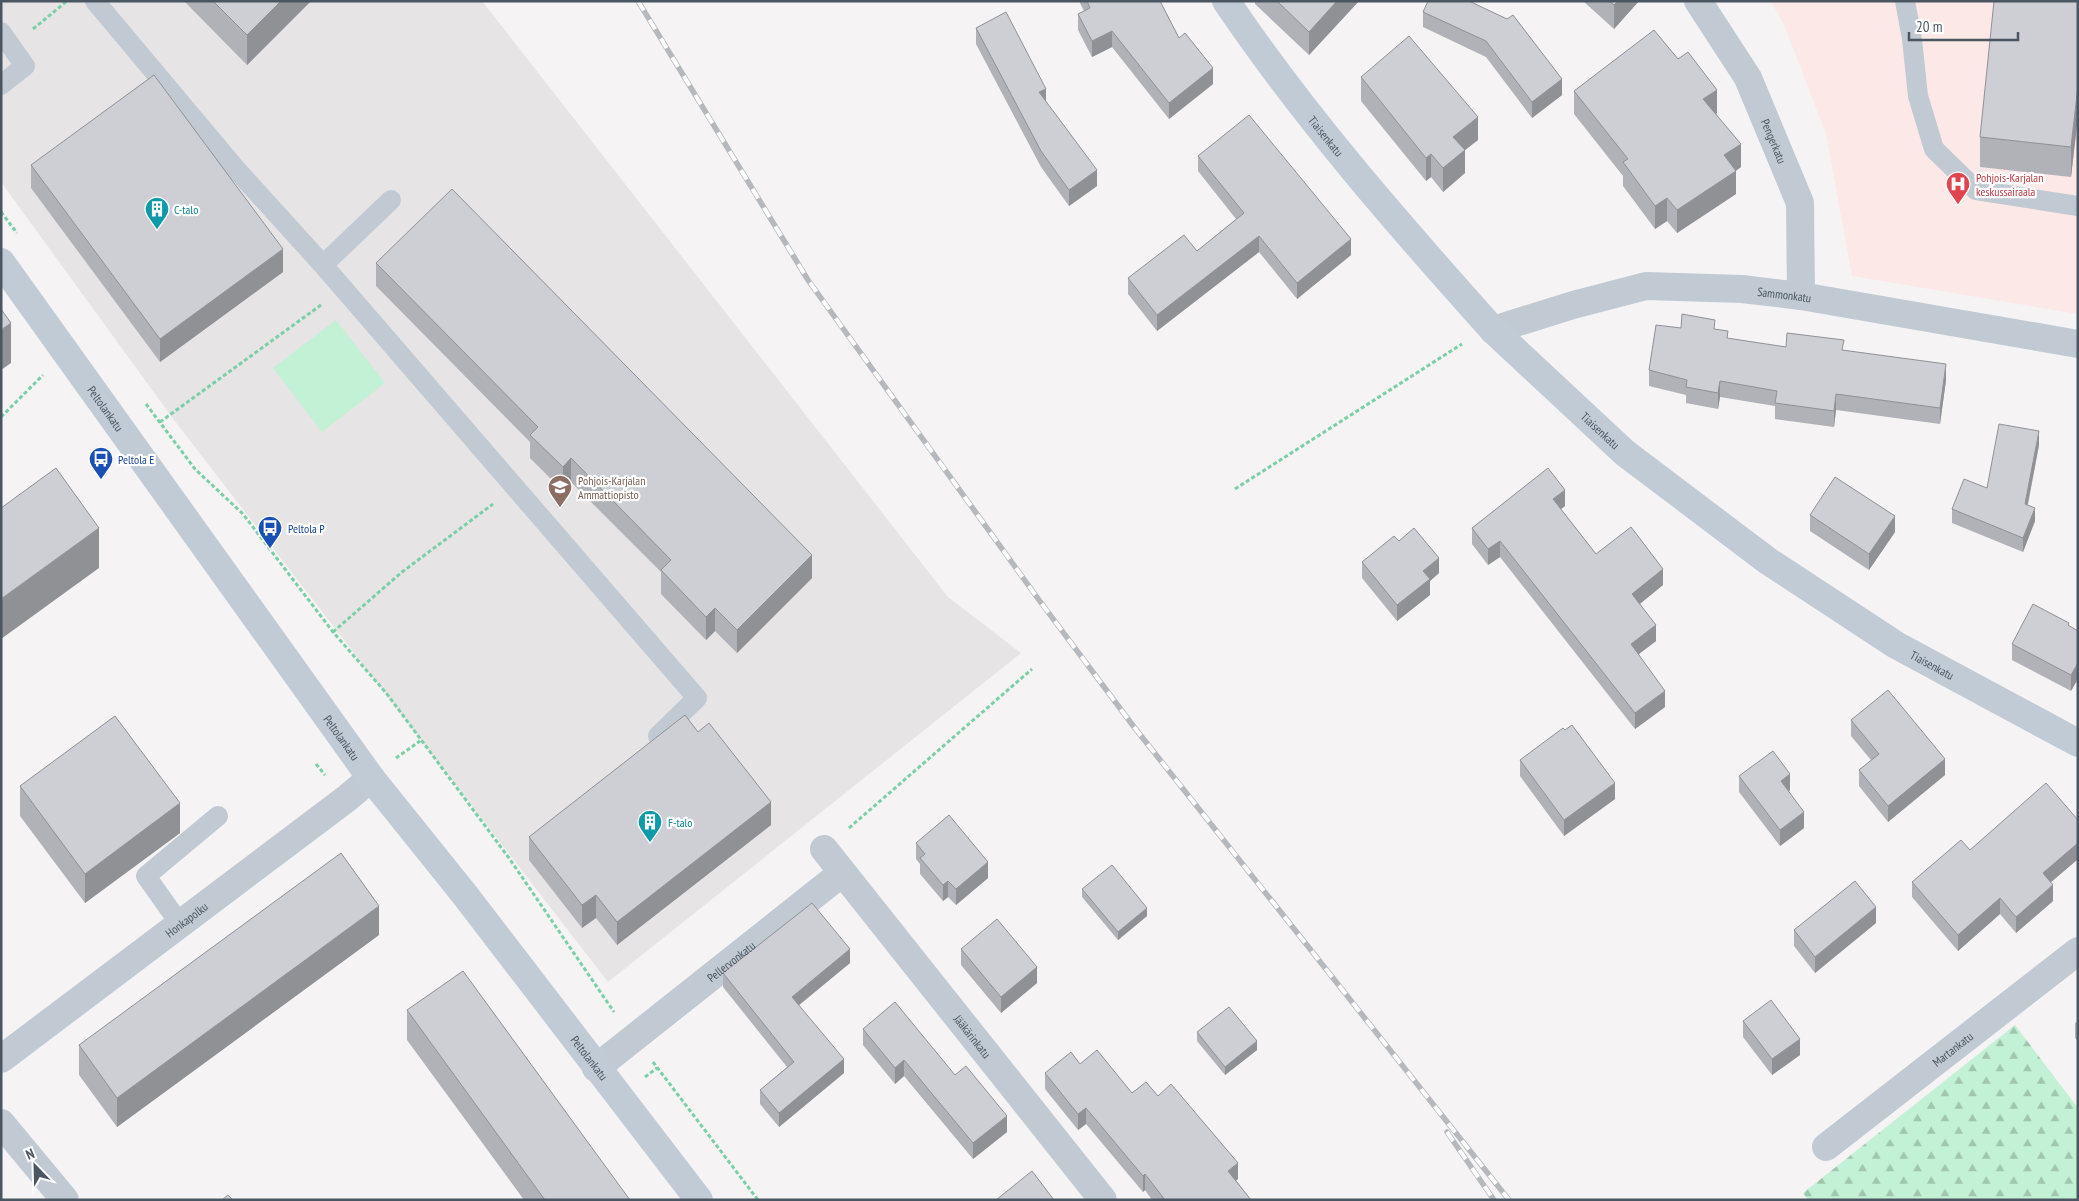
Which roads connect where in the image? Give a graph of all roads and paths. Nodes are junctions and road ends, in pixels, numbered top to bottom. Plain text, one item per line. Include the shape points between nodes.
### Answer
1 (95, 1) edge
2 (1226, 1) edge
3 (1698, 1) edge
4 (1905, 1) edge
5 (1, 32) edge
6 (1, 85) edge
7 (391, 200) dead end
8 (2078, 206) edge
9 (1, 212) edge
10 (18, 235) dead end
11 (1, 262) edge
12 (323, 265) junction
13 (344, 289) junction
14 (1801, 296) junction
15 (1493, 330) junction
16 (1463, 343) dead end
17 (2078, 344) edge
18 (142, 398) dead end
19 (160, 422) junction
20 (515, 488) junction
21 (1235, 489) dead end
22 (333, 632) junction
23 (1032, 669) dead end
24 (658, 736) edge
25 (2078, 743) edge
26 (371, 778) junction
27 (218, 816) dead end
28 (824, 850) joint
29 (842, 873) junction
30 (180, 924) junction
31 (2078, 951) edge
32 (634, 1037) junction
33 (1, 1059) edge
34 (596, 1068) junction
35 (1, 1123) edge
36 (1826, 1147) dead end
37 (65, 1200) edge
38 (699, 1200) edge
39 (758, 1200) edge
40 (1103, 1200) edge

1 - 12 lane via 235,168
2 - 15 street, Tiaisenkatu via 1267,61 1388,211
3 - 14 street, Pengerkatu via 1748,78 1800,203
4 - 8 lane via 1918,96 1934,149 1976,190
5 - 6 lane via 25,66
7 - 12 lane
9 - 10 path
11 - 26 street, Peltolankatu
12 - 13 lane
13 - 19 path
13 - 20 lane
14 - 15 street, Sammonkatu via 1742,289 1646,286
14 - 17 street, Sammonkatu
15 - 25 street, Tiaisenkatu via 1626,453 1768,561 1896,645
16 - 21 path
18 - 19 path
19 - 22 path via 195,468 244,514
20 - 22 path via 402,572
20 - 24 lane via 697,698
22 - 32 path via 387,694 509,858
23 - 28 path
26 - 30 street, Honkapolku
26 - 34 street, Peltolankatu via 465,895
27 - 30 lane via 146,876
28 - 29 street
29 - 32 street, Pellervonkatu
29 - 40 street, Jääkärinkatu
30 - 33 street, Honkapolku
31 - 36 street, Martankatu
32 - 34 street, Pellervonkatu
32 - 39 path
34 - 38 street, Peltolankatu
35 - 37 street

